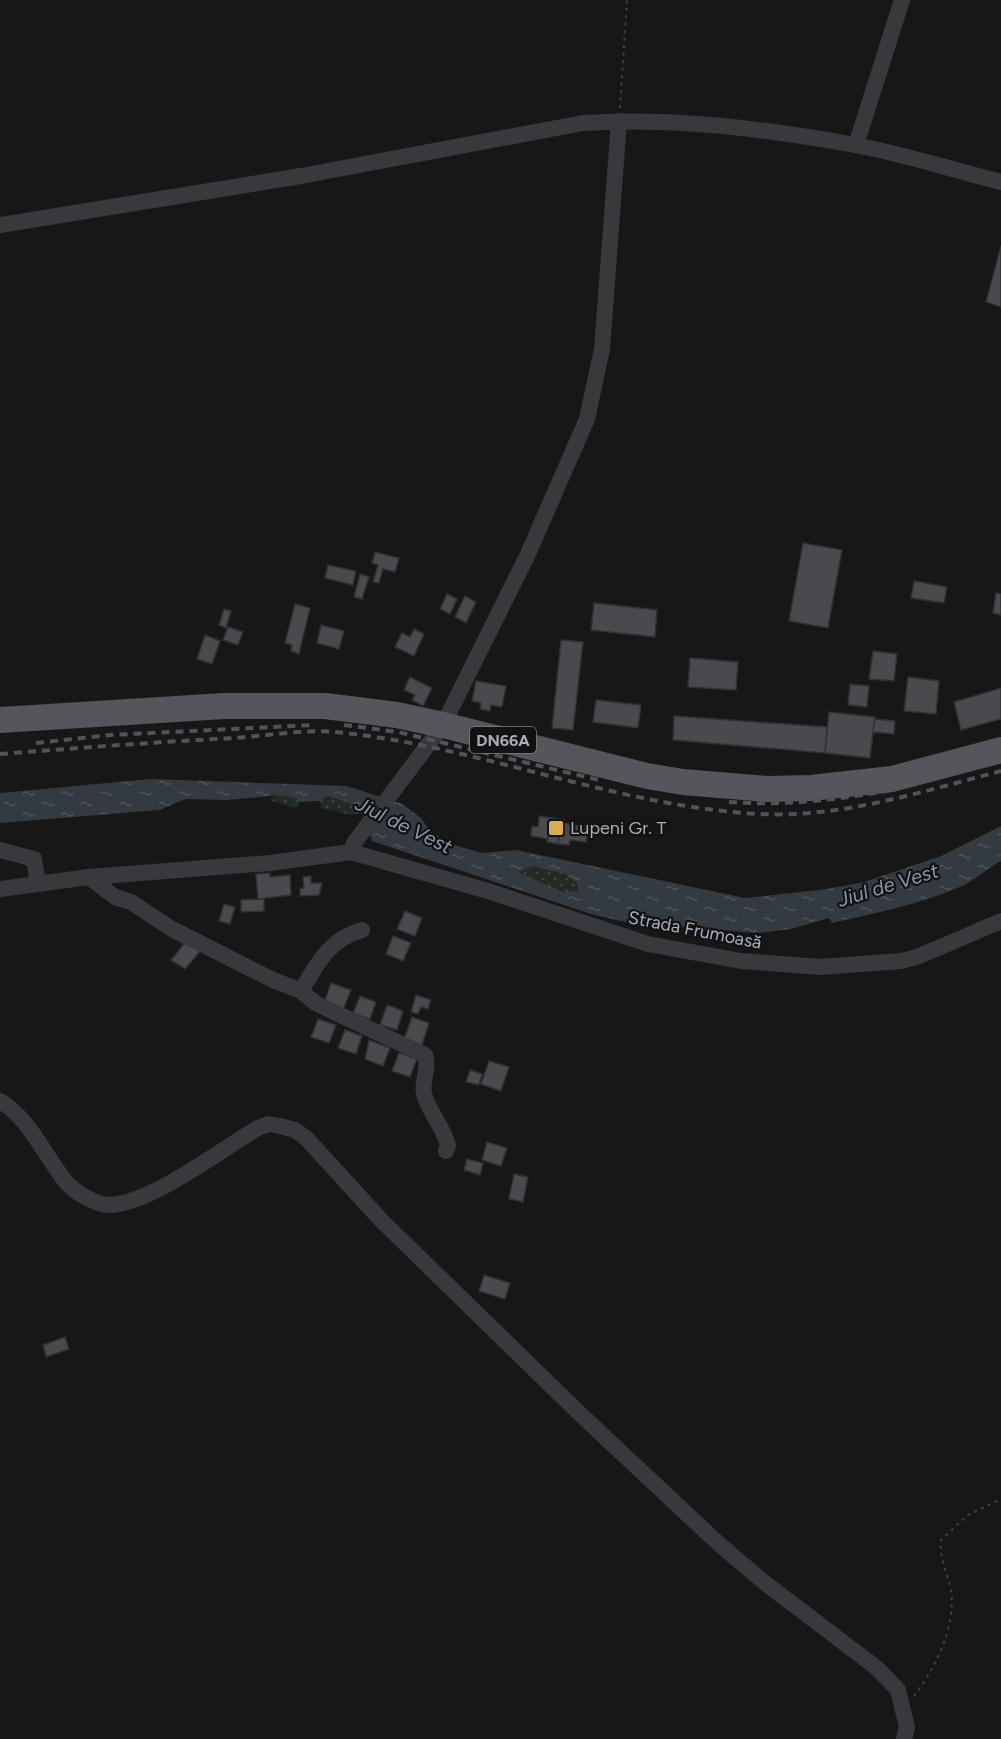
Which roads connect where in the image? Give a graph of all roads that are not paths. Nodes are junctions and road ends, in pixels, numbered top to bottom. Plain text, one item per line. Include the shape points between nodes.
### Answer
1 (902, 0) edge
2 (619, 121) junction
3 (856, 146) junction
4 (1001, 182) edge
5 (0, 225) edge
6 (0, 720) edge
7 (443, 725) junction
8 (1001, 750) edge
9 (352, 848) junction
10 (0, 850) edge
11 (89, 877) junction
12 (38, 883) junction
13 (0, 889) edge
14 (1001, 921) edge
15 (362, 930) dead end
16 (301, 991) junction
17 (0, 1101) edge
18 (446, 1151) dead end
19 (904, 1739) edge

1 - 3 street
2 - 3 street via 724,127
2 - 5 street via 583,123 301,176
2 - 7 street via 602,349 587,419 528,554
3 - 4 street
6 - 7 main road, DN66A via 282,705 360,710
7 - 8 main road, DN66A via 647,776 683,783 767,789 892,779
7 - 9 street
9 - 11 street via 270,863
9 - 14 street, Strada Frumoasă via 648,944 741,961 820,967 901,961
10 - 12 street via 34,860
11 - 12 street
11 - 16 street via 115,897 132,902 172,929
12 - 13 street
15 - 16 street via 329,947
16 - 18 street via 316,1004 425,1055 428,1063 424,1094 446,1135
17 - 19 street via 14,1112 67,1183 95,1202 109,1205 139,1199 258,1128 269,1124 295,1130 381,1220 719,1544 877,1668 898,1690 907,1727

